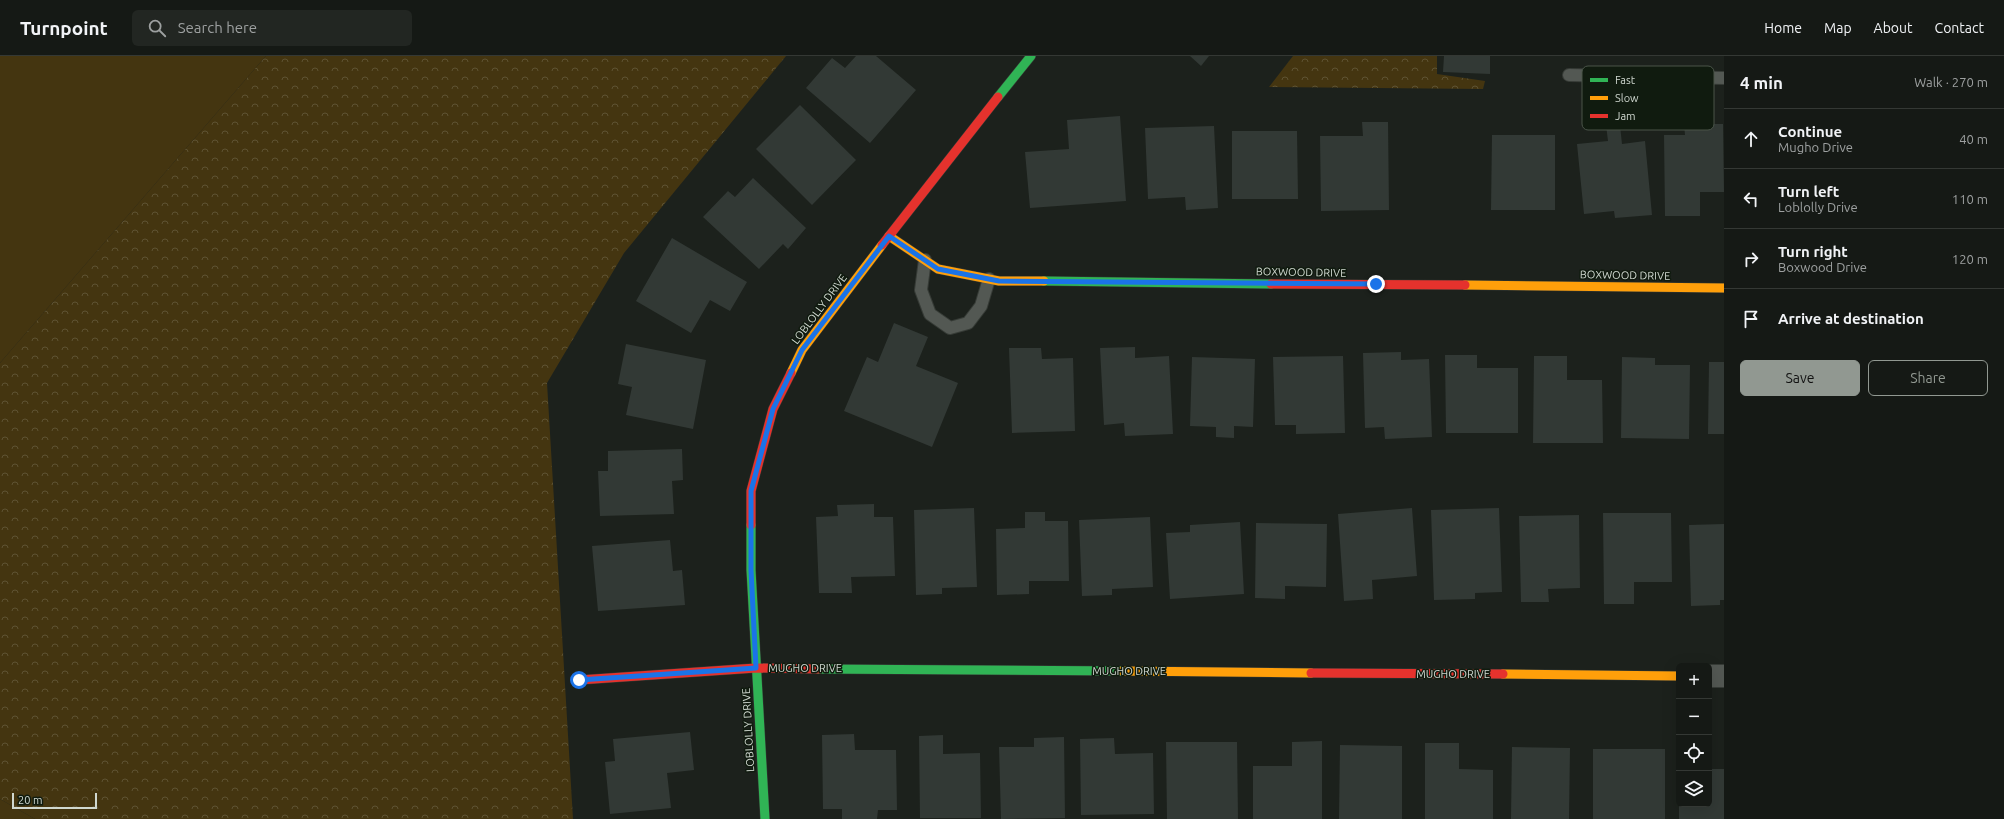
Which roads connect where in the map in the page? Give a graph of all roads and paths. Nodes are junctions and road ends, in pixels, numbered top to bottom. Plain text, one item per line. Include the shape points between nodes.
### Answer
1 (1031, 56) edge
2 (1569, 75) dead end
3 (1582, 75) edge
4 (1714, 78) edge
5 (1724, 78) edge
6 (889, 236) junction
7 (925, 260) junction
8 (989, 279) junction
9 (1724, 288) edge
10 (756, 668) junction
11 (1676, 676) edge
12 (1712, 676) edge
13 (1724, 676) edge
14 (579, 680) dead end
15 (765, 819) edge

1 - 6 street, LOBLOLLY DRIVE
2 - 3 lane
4 - 5 lane
6 - 7 street, BOXWOOD DRIVE
6 - 10 street, LOBLOLLY DRIVE via 802,350 773,409 751,491 751,570
7 - 8 street, BOXWOOD DRIVE via 938,269
7 - 8 lane via 921,290 930,314 950,328 968,323 981,306
8 - 9 street, BOXWOOD DRIVE
10 - 11 street, MUGHO DRIVE
10 - 14 street, MUGHO DRIVE
10 - 15 street, LOBLOLLY DRIVE
12 - 13 street

